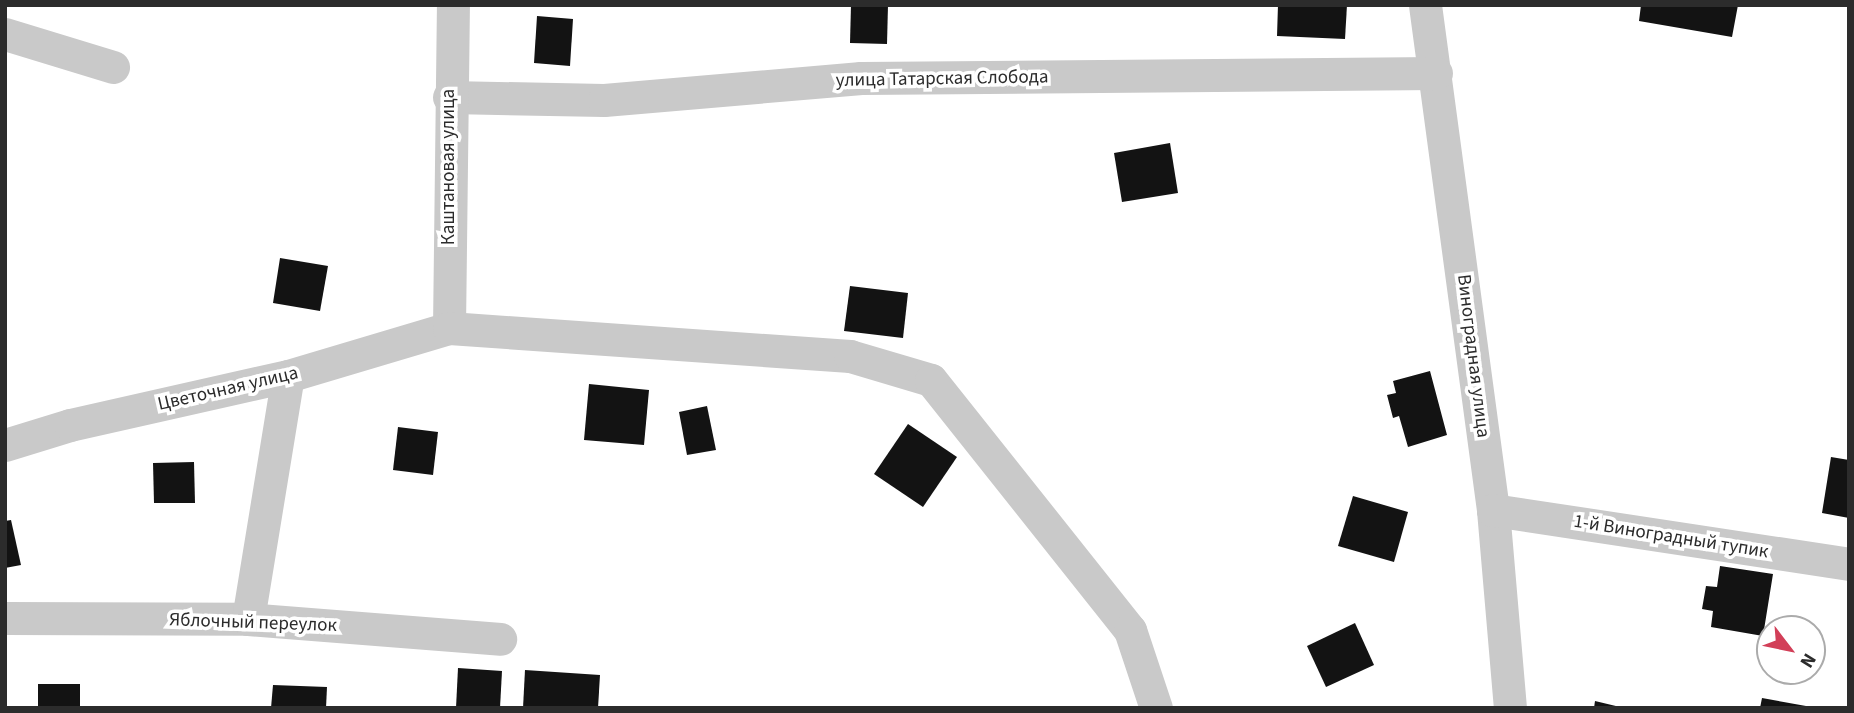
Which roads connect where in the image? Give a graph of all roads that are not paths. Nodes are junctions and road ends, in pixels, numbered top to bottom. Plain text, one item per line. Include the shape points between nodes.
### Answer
1 (453, 5) edge
2 (1425, 5) edge
3 (5, 34) edge
4 (113, 67) dead end
5 (1436, 73) junction
6 (449, 97) junction
7 (449, 328) junction
8 (288, 376) junction
9 (5, 445) edge
10 (1493, 510) junction
11 (1849, 564) edge
12 (5, 618) edge
13 (248, 620) junction
14 (500, 639) dead end
15 (1156, 708) edge
16 (1510, 708) edge

1 - 6 street, Каштановая улица
2 - 5 street, Виноградная улица
3 - 4 street
5 - 6 street, улица Татарская Слобода via 861,78 604,100
5 - 10 street, Виноградная улица
6 - 7 street, Каштановая улица
7 - 8 street, Цветочная улица
7 - 15 street via 850,356 931,380 1130,631
8 - 9 street, Цветочная улица via 70,425
8 - 13 street
10 - 11 street, 1-й Виноградный тупик
10 - 16 street, Виноградная улица
12 - 13 street, Яблочный переулок
13 - 14 street, Яблочный переулок

